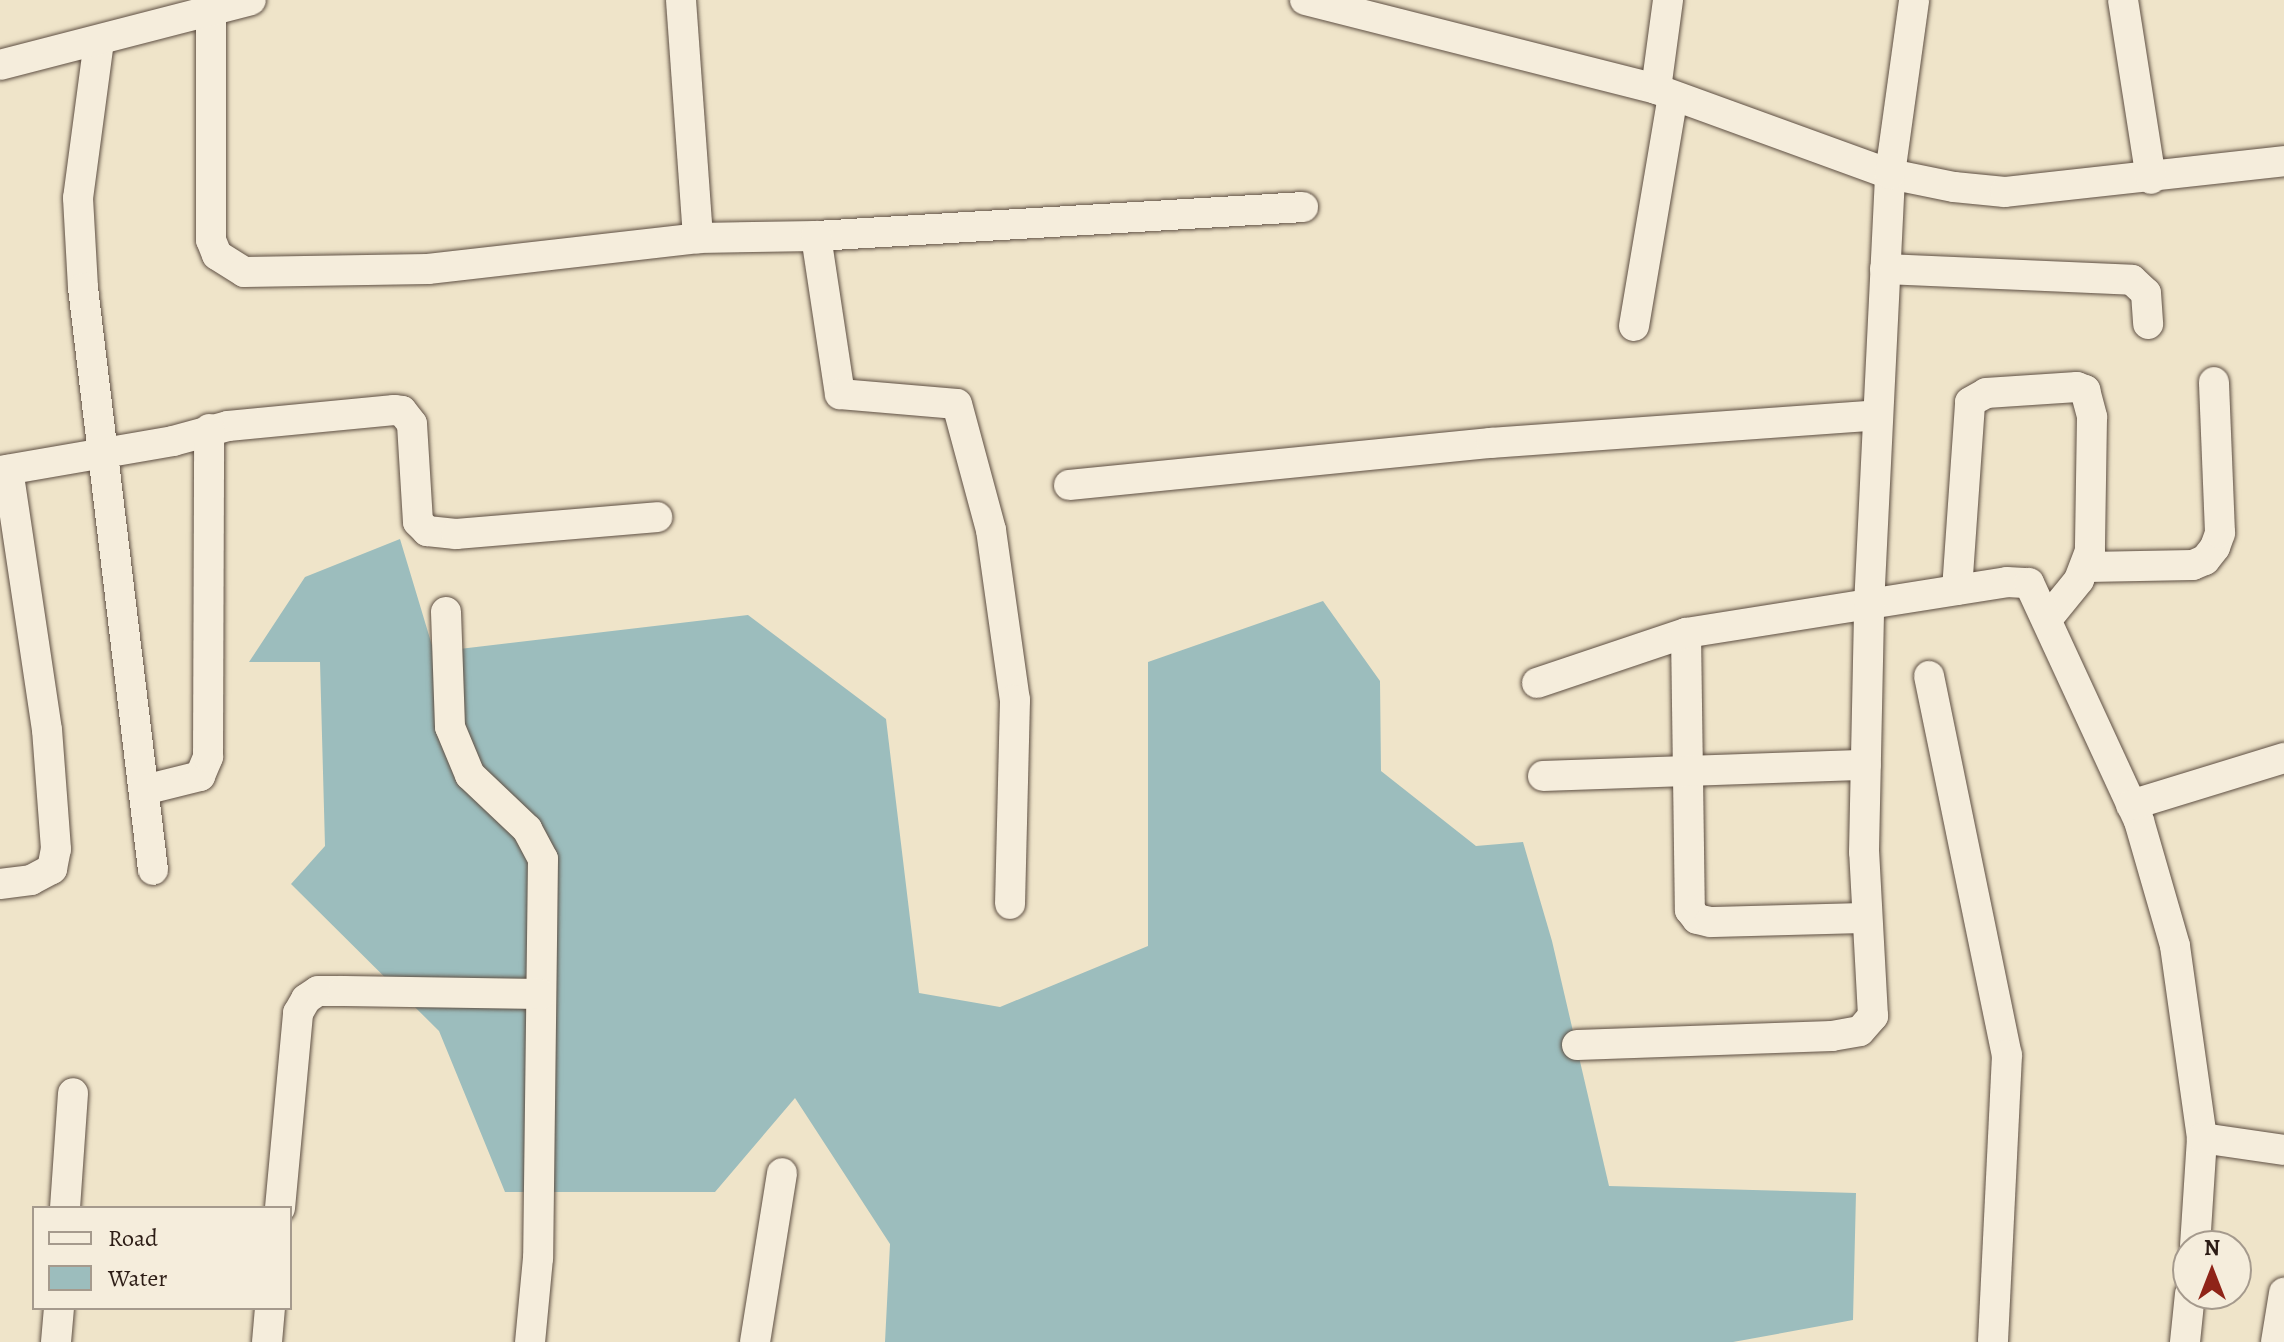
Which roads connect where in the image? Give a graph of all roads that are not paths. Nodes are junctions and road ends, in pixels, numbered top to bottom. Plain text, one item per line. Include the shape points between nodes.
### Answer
1 (251, 0) edge
2 (681, 0) edge
3 (1305, 0) edge
4 (1668, 0) edge
5 (1914, 0) edge
6 (2123, 0) edge
7 (211, 10) junction
8 (99, 41) junction
9 (0, 65) edge
10 (1665, 92) junction
11 (2284, 161) edge
12 (1890, 174) junction
13 (2151, 179) junction
14 (1303, 207) dead end
15 (816, 236) junction
16 (698, 238) junction
17 (1885, 269) junction
18 (2148, 324) dead end
19 (1634, 326) dead end
20 (2214, 382) dead end
21 (1877, 415) junction
22 (209, 429) junction
23 (103, 453) junction
24 (4, 471) edge
25 (1069, 485) dead end
26 (657, 517) dead end
27 (2087, 567) junction
28 (1957, 590) junction
29 (1869, 606) junction
30 (446, 612) dead end
31 (2048, 618) junction
32 (1686, 633) junction
33 (1929, 676) dead end
34 (1537, 683) dead end
35 (2284, 758) edge
36 (1866, 765) junction
37 (1686, 768) junction
38 (1543, 776) dead end
39 (144, 790) junction
40 (2131, 805) junction
41 (153, 870) dead end
42 (0, 884) edge
43 (1010, 904) dead end
44 (1867, 918) junction
45 (541, 994) junction
46 (1577, 1045) dead end
47 (73, 1093) dead end
48 (2202, 1138) junction
49 (2284, 1150) edge
50 (782, 1173) dead end
51 (65, 1206) edge
52 (280, 1206) edge
53 (2196, 1230) edge
54 (2284, 1293) edge
55 (59, 1310) edge
56 (270, 1310) edge
57 (2188, 1310) edge
58 (56, 1342) edge
59 (267, 1342) edge
60 (530, 1342) edge
61 (755, 1342) edge
62 (1993, 1342) edge
63 (2185, 1342) edge
64 (2276, 1342) edge

1 - 7 street
2 - 16 street
3 - 10 street
4 - 10 street
5 - 12 street
6 - 13 street
7 - 8 street
7 - 16 street via 211,240 229,266 244,272 428,269
8 - 9 street
8 - 23 street via 78,198
10 - 12 street
10 - 19 street
11 - 13 street
12 - 13 street via 2005,192
12 - 17 street
14 - 15 street
15 - 16 street
15 - 43 street via 840,394 957,404 991,530 1015,700
17 - 18 street via 2132,280 2146,293
17 - 21 street
20 - 27 street via 2220,533 2215,547 2193,565
21 - 25 street via 1491,443
21 - 29 street
22 - 23 street
22 - 26 street via 402,411 412,424 418,522 440,534
22 - 39 street via 208,757 200,776
23 - 24 street
23 - 39 street
24 - 42 street via 47,730 56,849 52,869 31,880
27 - 28 street via 2092,417 2085,390 1986,393 1976,396 1967,411
27 - 31 street
28 - 29 street
28 - 31 street via 2029,583
29 - 32 street
29 - 36 street
30 - 45 street via 450,727 470,775 527,829 543,859
31 - 40 street
32 - 34 street
32 - 37 street
33 - 62 street via 2007,1055
35 - 40 street
36 - 37 street
36 - 44 street
37 - 38 street
37 - 44 street via 1686,898 1697,919
39 - 41 street
40 - 48 street via 2175,946
44 - 46 street via 1873,1016 1860,1031
45 - 52 street via 318,991 306,999 298,1013
45 - 60 street via 538,1258
47 - 51 street
48 - 49 street
48 - 53 street
50 - 61 street
54 - 64 street
55 - 58 street
56 - 59 street
57 - 63 street

